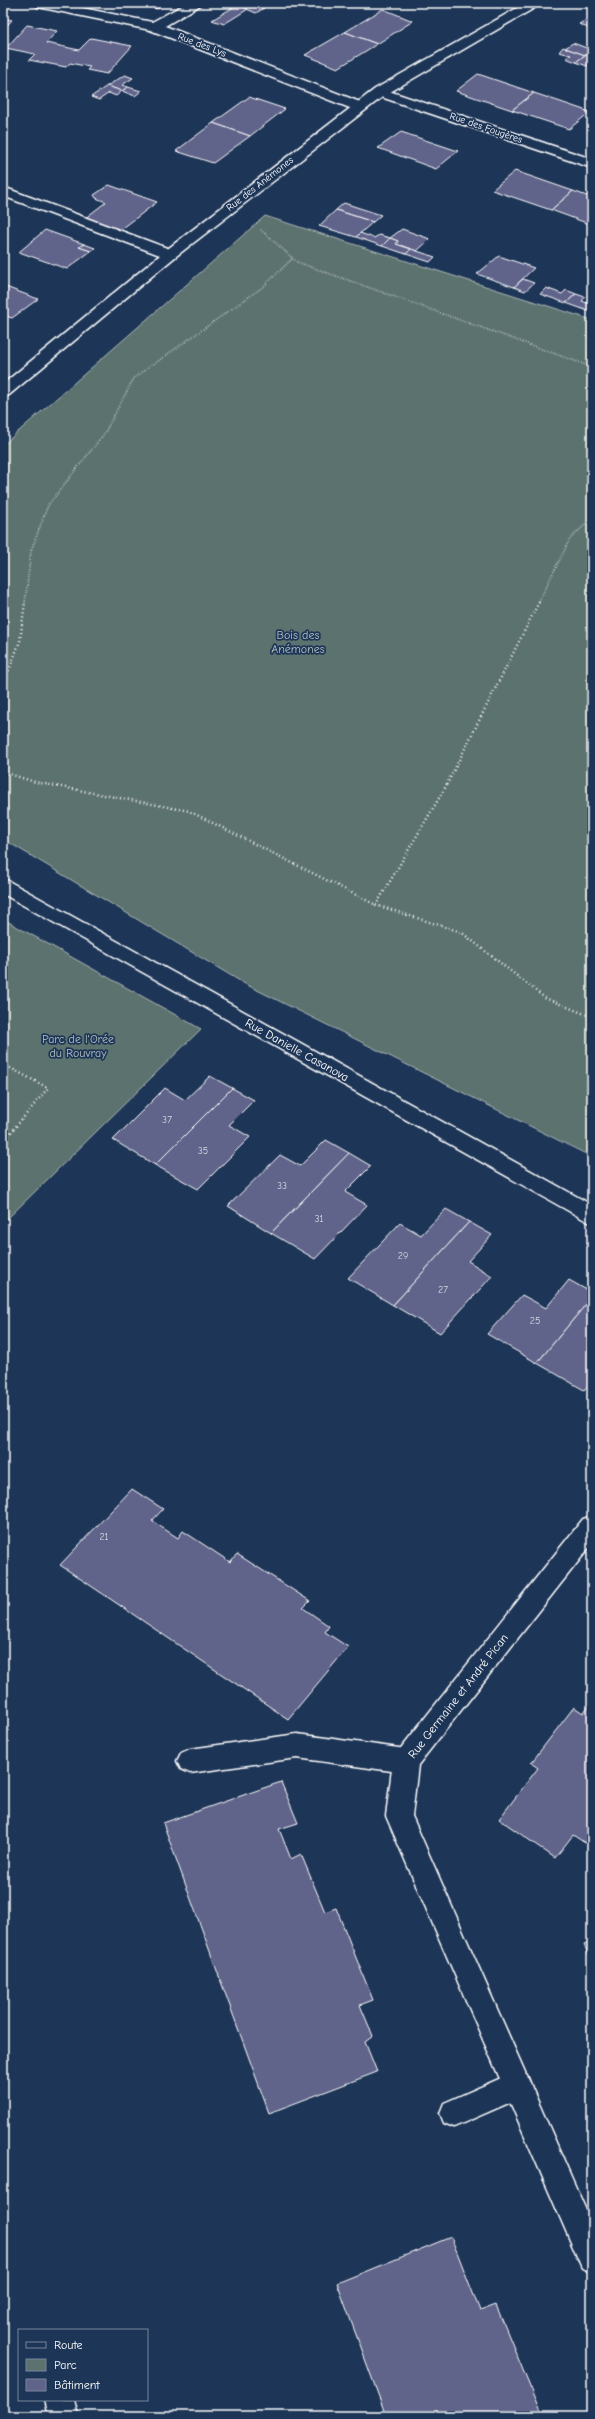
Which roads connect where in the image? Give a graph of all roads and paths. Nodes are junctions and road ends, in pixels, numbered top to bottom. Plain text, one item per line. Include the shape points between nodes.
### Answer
1 (38, 3) edge
2 (198, 3) edge
3 (536, 3) edge
4 (154, 26) junction
5 (380, 92) junction
6 (360, 107) junction
7 (592, 164) edge
8 (3, 191) edge
9 (256, 225) dead end
10 (170, 254) junction
11 (293, 258) junction
12 (592, 367) edge
13 (3, 392) edge
14 (592, 518) edge
15 (3, 686) edge
16 (3, 772) edge
17 (3, 885) edge
18 (376, 905) junction
19 (592, 1017) edge
20 (3, 1064) edge
21 (3, 1142) edge
22 (592, 1215) edge
23 (592, 1526) edge
24 (190, 1761) dead end
25 (406, 1761) junction
26 (517, 2085) junction
27 (454, 2113) dead end
28 (592, 2258) edge
29 (59, 2401) edge
30 (64, 2416) edge

1 - 4 street, Rue des Lys
2 - 4 street
3 - 5 street, Rue des Anémones
4 - 6 street, Rue des Lys
5 - 6 street, Rue des Anémones
5 - 7 street, Rue des Fougères
6 - 10 street, Rue des Anémones
8 - 10 street
9 - 11 path
10 - 13 street, Rue des Anémones
11 - 12 path via 297,262
11 - 15 path via 264,286 134,378 104,434 48,504 31,551 20,641
14 - 18 path via 570,540 445,788
16 - 18 path via 34,782 189,811
17 - 22 street, Rue Danielle Casanova
18 - 19 path via 461,932 544,998
20 - 21 path via 48,1088
23 - 25 street, Rue Germaine et André Pican
24 - 25 street via 297,1746
25 - 26 street, Rue Germaine et André Pican via 399,1816
26 - 27 street
26 - 28 street, Rue Germaine et André Pican
29 - 30 street

